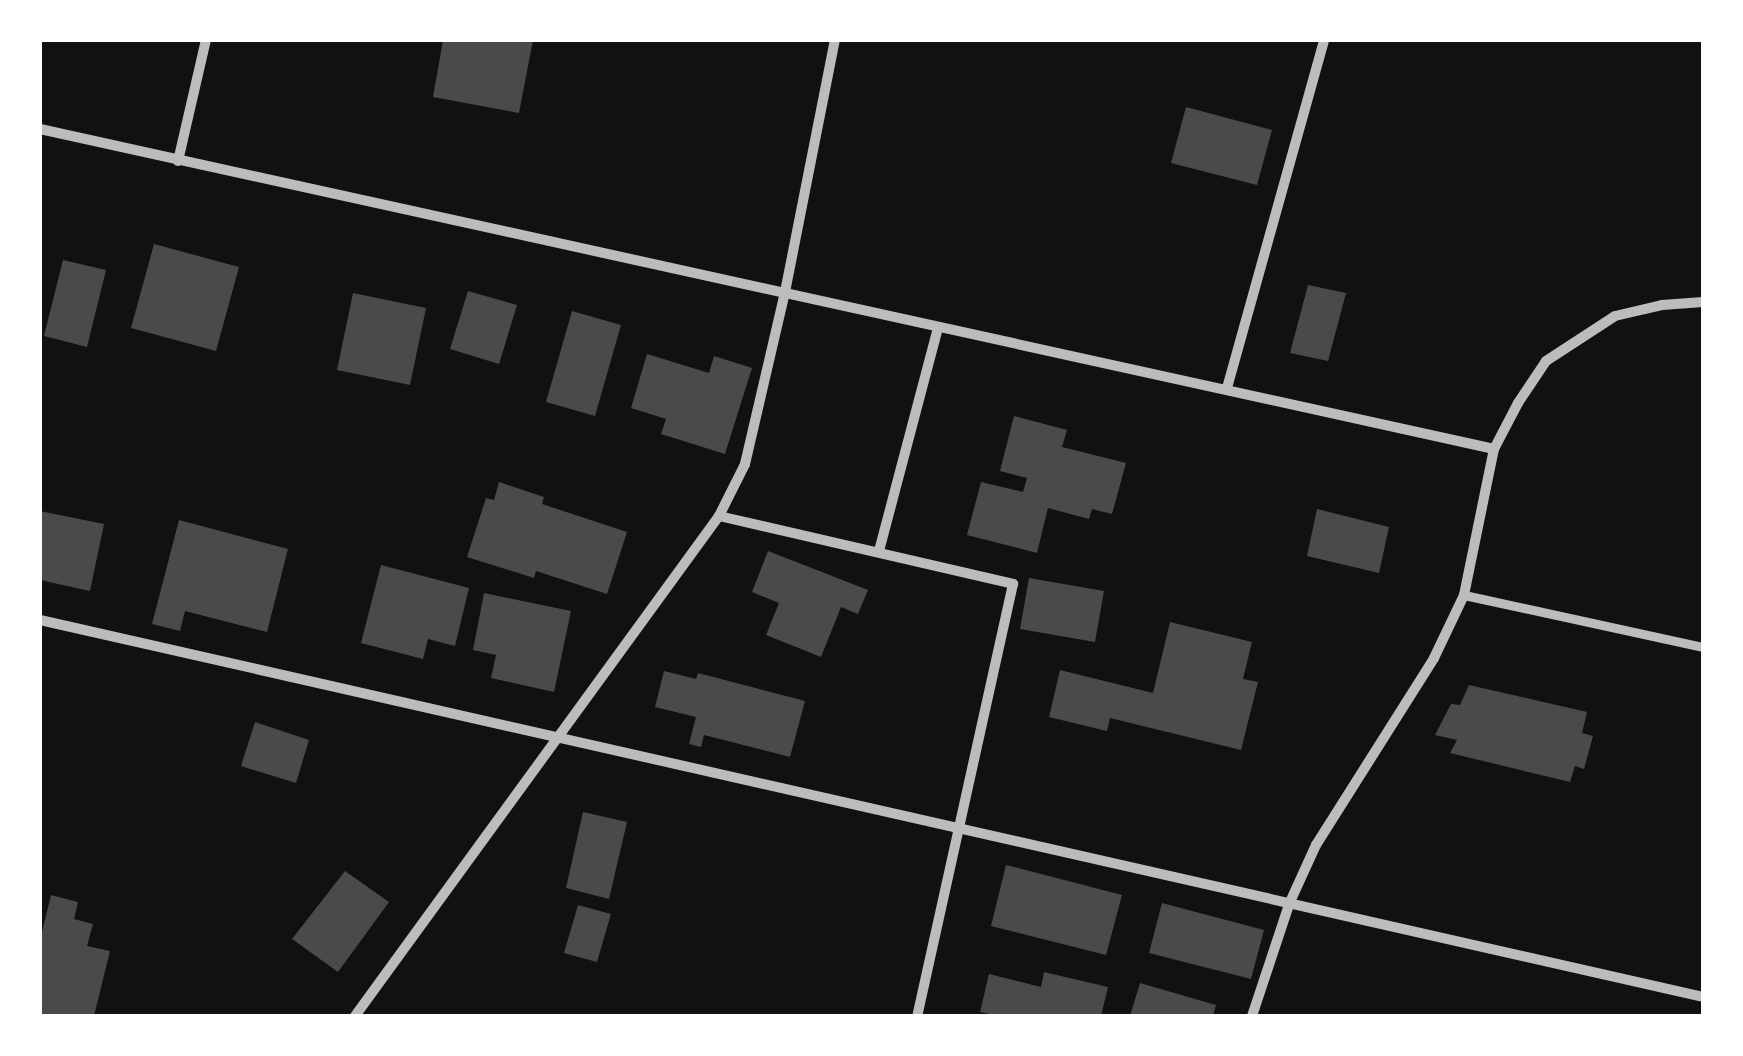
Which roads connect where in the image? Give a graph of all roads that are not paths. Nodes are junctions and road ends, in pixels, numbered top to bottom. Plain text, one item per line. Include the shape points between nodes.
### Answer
1 (206, 40) edge
2 (834, 40) edge
3 (1324, 40) edge
4 (40, 129) edge
5 (178, 162) junction
6 (785, 292) junction
7 (1703, 302) edge
8 (938, 328) junction
9 (1227, 388) junction
10 (1494, 450) junction
11 (719, 516) junction
12 (879, 552) junction
13 (1464, 595) junction
14 (40, 620) edge
15 (1703, 647) edge
16 (557, 738) junction
17 (960, 830) junction
18 (1290, 902) junction
19 (1703, 998) edge
20 (355, 1016) edge
21 (917, 1016) edge
22 (1252, 1016) edge

1 - 5 street
2 - 6 street
3 - 9 street
4 - 5 street
5 - 6 street
6 - 8 street
6 - 11 street via 744,464
7 - 10 street via 1615,316 1574,339 1546,361
8 - 9 street
8 - 12 street
9 - 10 street
10 - 13 street
11 - 12 street
11 - 16 street
12 - 17 street via 1013,584
13 - 15 street
13 - 18 street via 1434,658 1316,845
14 - 16 street
16 - 17 street
16 - 20 street
17 - 18 street
17 - 21 street
18 - 19 street
18 - 22 street

